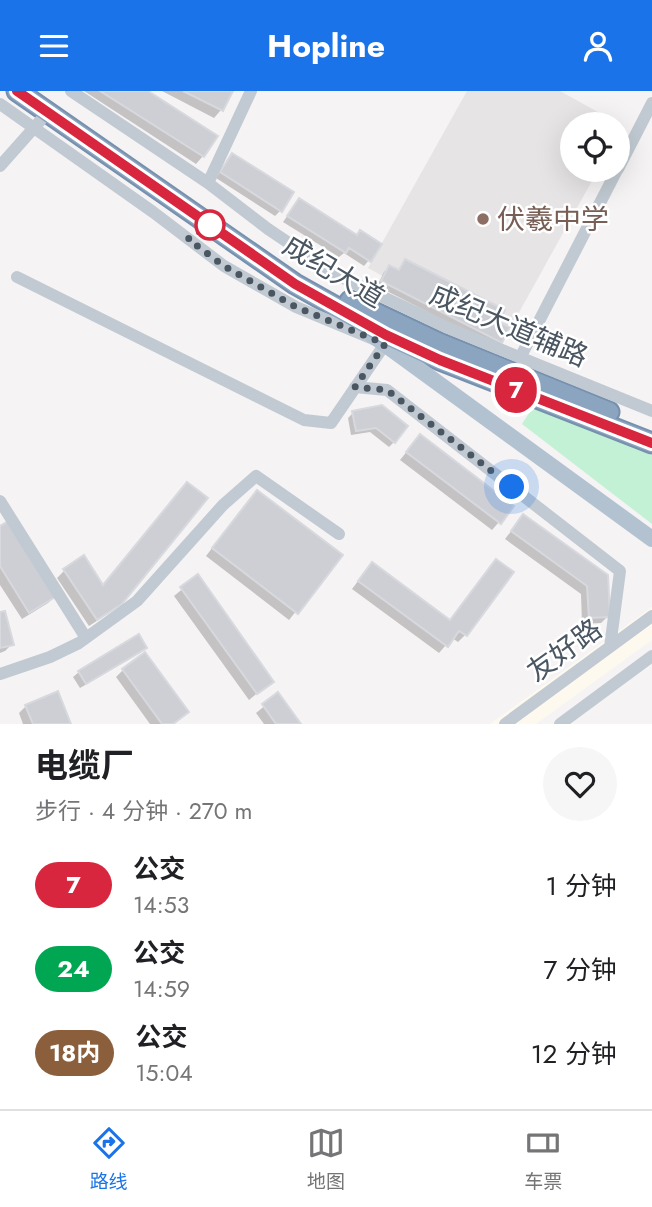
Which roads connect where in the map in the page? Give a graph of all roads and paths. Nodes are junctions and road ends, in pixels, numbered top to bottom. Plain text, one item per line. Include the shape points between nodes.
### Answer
1 (17, 91) edge
2 (32, 91) edge
3 (71, 91) edge
4 (251, 91) edge
5 (652, 103) edge
6 (0, 104) edge
7 (48, 112) junction
8 (34, 128) junction
9 (630, 146) edge
10 (0, 166) edge
11 (611, 182) edge
12 (208, 183) junction
13 (16, 277) dead end
14 (299, 277) junction
15 (331, 305) junction
16 (385, 344) junction
17 (520, 358) junction
18 (440, 360) junction
19 (355, 387) junction
20 (652, 411) edge
21 (652, 429) edge
22 (652, 443) edge
23 (0, 501) edge
24 (339, 534) dead end
25 (652, 539) edge
26 (652, 616) edge
27 (86, 638) junction
28 (610, 647) junction
29 (652, 656) edge
30 (0, 674) edge
31 (505, 724) edge
32 (560, 724) edge

1 - 7 highway, 成纪大道
2 - 14 highway, 成纪大道
3 - 12 street, 成纪大道辅路
4 - 12 street
5 - 9 street
6 - 8 street
7 - 8 street
7 - 15 highway, 成纪大道
8 - 10 street
8 - 16 street via 224,266 296,307
11 - 17 street
12 - 17 street, 成纪大道辅路 via 335,274
13 - 19 street via 304,420 331,422
14 - 15 main road
14 - 21 highway, 成纪大道 via 439,343
15 - 16 main road
15 - 18 highway, 成纪大道
16 - 18 street
16 - 19 street
16 - 25 main road
17 - 20 street, 成纪大道辅路
18 - 22 highway, 成纪大道
19 - 28 street via 387,390 620,571
23 - 27 street
24 - 27 street via 256,476 223,505 137,601
26 - 28 street, 友好路
27 - 30 street via 50,657
28 - 31 street, 友好路
29 - 32 street, 友好路

